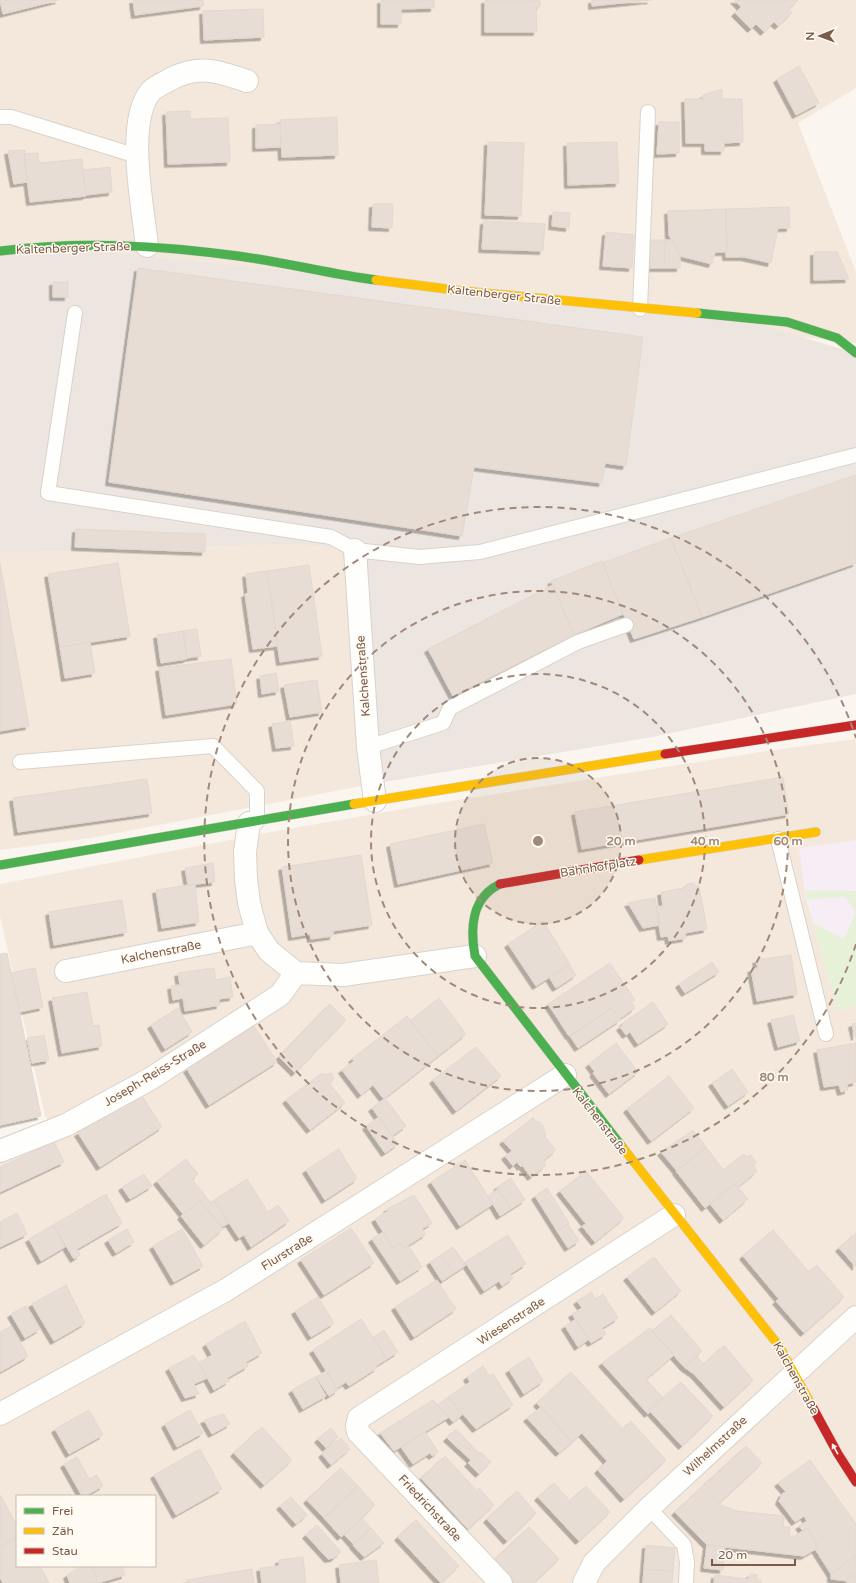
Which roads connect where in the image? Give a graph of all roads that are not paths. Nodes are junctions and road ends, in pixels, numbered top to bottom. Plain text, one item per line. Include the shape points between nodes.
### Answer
1 (247, 81) dead end
2 (648, 112) dead end
3 (0, 117) edge
4 (137, 156) junction
5 (147, 246) junction
6 (0, 252) edge
7 (640, 309) junction
8 (75, 313) dead end
9 (856, 353) edge
10 (856, 455) edge
11 (355, 550) junction
12 (626, 624) dead end
13 (856, 724) edge
14 (368, 747) junction
15 (20, 762) dead end
16 (375, 801) junction
17 (253, 822) junction
18 (816, 832) dead end
19 (778, 839) junction
20 (0, 865) edge
21 (257, 933) junction
22 (475, 956) junction
23 (66, 971) dead end
24 (296, 973) junction
25 (826, 1034) dead end
26 (565, 1075) junction
27 (0, 1151) edge
28 (674, 1215) junction
29 (856, 1317) edge
30 (794, 1373) junction
31 (0, 1414) edge
32 (358, 1432) joint
33 (856, 1482) edge
34 (649, 1508) junction
35 (501, 1583) edge
36 (584, 1583) edge
37 (686, 1583) edge

1 - 4 street, Kaltenberger Straße via 214,70 193,71 177,76 151,91 140,114
2 - 7 lane
3 - 4 lane via 11,117
4 - 5 street, Kaltenberger Straße
5 - 6 street, Kaltenberger Straße via 41,246
5 - 7 street, Kaltenberger Straße via 239,256 363,278 463,291
7 - 9 street, Kaltenberger Straße via 787,322 838,338
8 - 11 lane via 48,493 331,537
10 - 11 lane via 480,552 418,557
11 - 14 street, Kalchenstraße
12 - 14 lane via 578,642 450,708 443,723
13 - 16 street
14 - 16 street, Kalchenstraße
15 - 17 lane via 214,746 257,790
16 - 17 street
17 - 20 street
17 - 21 street via 245,852 249,904
18 - 19 street, Bahnhofplatz
19 - 22 street, Bahnhofplatz via 505,882 490,889 473,918 471,935
19 - 25 lane
21 - 23 street, Kalchenstraße
21 - 24 street via 269,951
22 - 24 street via 343,974
22 - 26 street, Kalchenstraße
24 - 27 street, Joseph-Reiss-Straße via 280,995 150,1079 66,1125
26 - 28 street, Kalchenstraße
26 - 31 street, Flurstraße via 226,1290
28 - 30 street, Kalchenstraße via 779,1346
28 - 32 street, Wiesenstraße via 359,1418
29 - 30 street, Wilhelmstraße
33 -> 30 street, Kalchenstraße
30 - 34 street, Wilhelmstraße
32 - 35 street, Friedrichstraße
34 - 36 street, Wilhelmstraße via 594,1562
34 - 37 lane via 684,1545 687,1562

